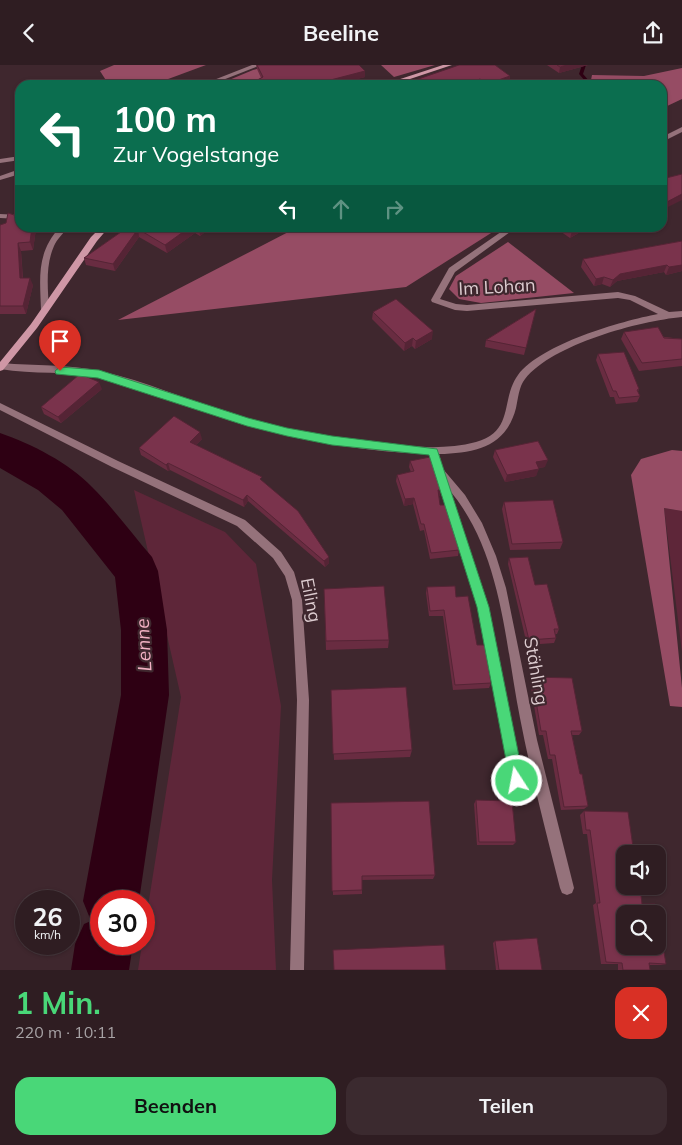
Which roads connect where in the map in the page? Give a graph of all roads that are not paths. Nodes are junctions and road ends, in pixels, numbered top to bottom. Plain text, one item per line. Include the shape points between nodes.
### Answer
1 (258, 65) edge
2 (449, 65) edge
3 (218, 80) edge
4 (401, 80) edge
5 (681, 131) edge
6 (667, 138) edge
7 (15, 159) edge
8 (0, 161) edge
9 (15, 174) edge
10 (0, 177) edge
11 (0, 216) edge
12 (15, 217) edge
13 (61, 232) edge
14 (101, 232) edge
15 (507, 232) edge
16 (45, 310) junction
17 (682, 314) edge
18 (667, 315) junction
19 (1, 367) edge
20 (0, 405) edge
21 (433, 452) junction
22 (440, 472) junction
23 (521, 800) dead end
24 (567, 888) dead end
25 (297, 970) edge

1 - 3 street
2 - 4 main road
5 - 6 street
7 - 8 street
9 - 10 street
11 - 12 street
13 - 16 street via 52,241 44,264
14 - 16 main road
15 - 18 street, Im Lohan via 452,270 435,300 467,308 618,295 632,297
16 - 19 main road
17 - 18 street
18 - 21 street via 588,336 550,357 521,378 506,427 496,438 469,447
19 - 21 street via 99,374 287,432
20 - 25 street, Eiling via 241,523 277,555 290,575 297,600 303,700
21 - 22 street, Stähling
22 - 23 street, Stähling via 483,607
22 - 24 street, Stähling via 457,490 479,527 507,608 538,776

